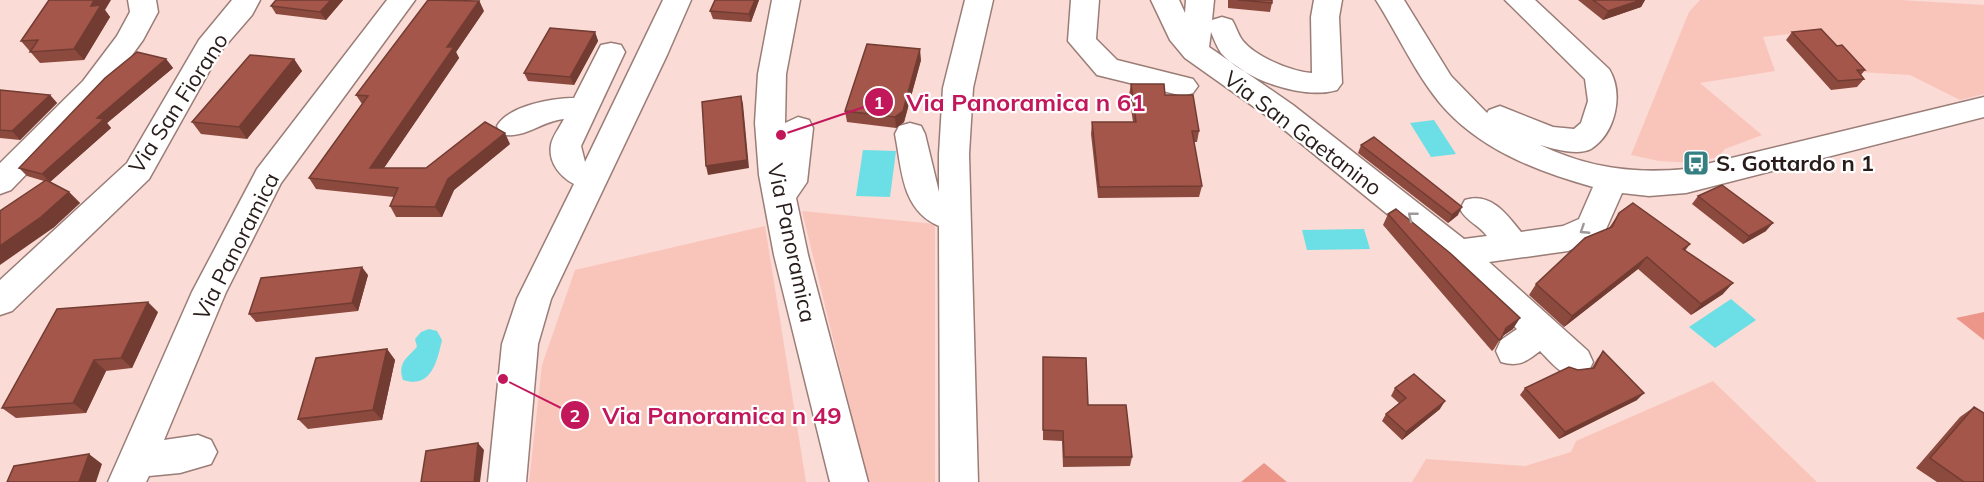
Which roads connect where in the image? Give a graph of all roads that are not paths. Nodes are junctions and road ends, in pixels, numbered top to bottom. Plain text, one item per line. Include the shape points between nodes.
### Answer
1 (142, 0) edge
2 (246, 0) edge
3 (401, 0) edge
4 (677, 0) edge
5 (786, 0) edge
6 (979, 0) edge
7 (1085, 0) edge
8 (1165, 0) edge
9 (1200, 0) edge
10 (1328, 0) edge
11 (1390, 0) edge
12 (1519, 0) edge
13 (1222, 26) dead end
14 (1195, 51) junction
15 (611, 52) dead end
16 (1183, 86) dead end
17 (1449, 94) junction
18 (584, 109) junction
19 (1982, 110) edge
20 (512, 126) dead end
21 (798, 128) dead end
22 (909, 134) dead end
23 (594, 180) junction
24 (1612, 180) junction
25 (1, 181) edge
26 (779, 195) junction
27 (1476, 209) dead end
28 (955, 219) junction
29 (1458, 253) junction
30 (1523, 253) junction
31 (0, 301) edge
32 (1514, 351) dead end
33 (198, 452) dead end
34 (131, 471) edge
35 (840, 478) edge
36 (507, 482) edge
37 (958, 482) edge

1 - 25 street via 144,12 129,40 93,88
2 - 31 street, Via San Fiorano via 209,47 138,171
3 - 34 street, Via Panoramica via 268,177 209,292
4 - 23 street
5 - 26 street, Via Panoramica via 772,74 770,123
6 - 28 street via 958,88
7 - 16 street via 1082,41 1107,68
8 - 14 street, Via San Gaetanino via 1184,40
9 - 14 street
10 - 13 street via 1327,83 1296,82 1258,66 1232,47
11 - 17 street
12 - 17 street via 1599,76 1603,101 1594,128 1580,141 1549,137
29 -> 14 street, Via San Gaetanino via 1282,112
15 - 18 street
17 - 24 street via 1503,140 1576,172
18 - 20 street via 556,107
18 - 23 street via 566,146 571,168
19 - 24 street via 1686,181 1646,184
21 - 26 street via 791,182
22 - 28 street via 923,195 936,211
23 - 36 street via 534,299 520,344
24 -> 30 street via 1591,227
26 - 35 street, Via Panoramica
27 - 30 street via 1492,219
28 - 37 street
29 - 30 street
29 - 32 street, Via San Gaetanino via 1559,346
33 - 34 street

